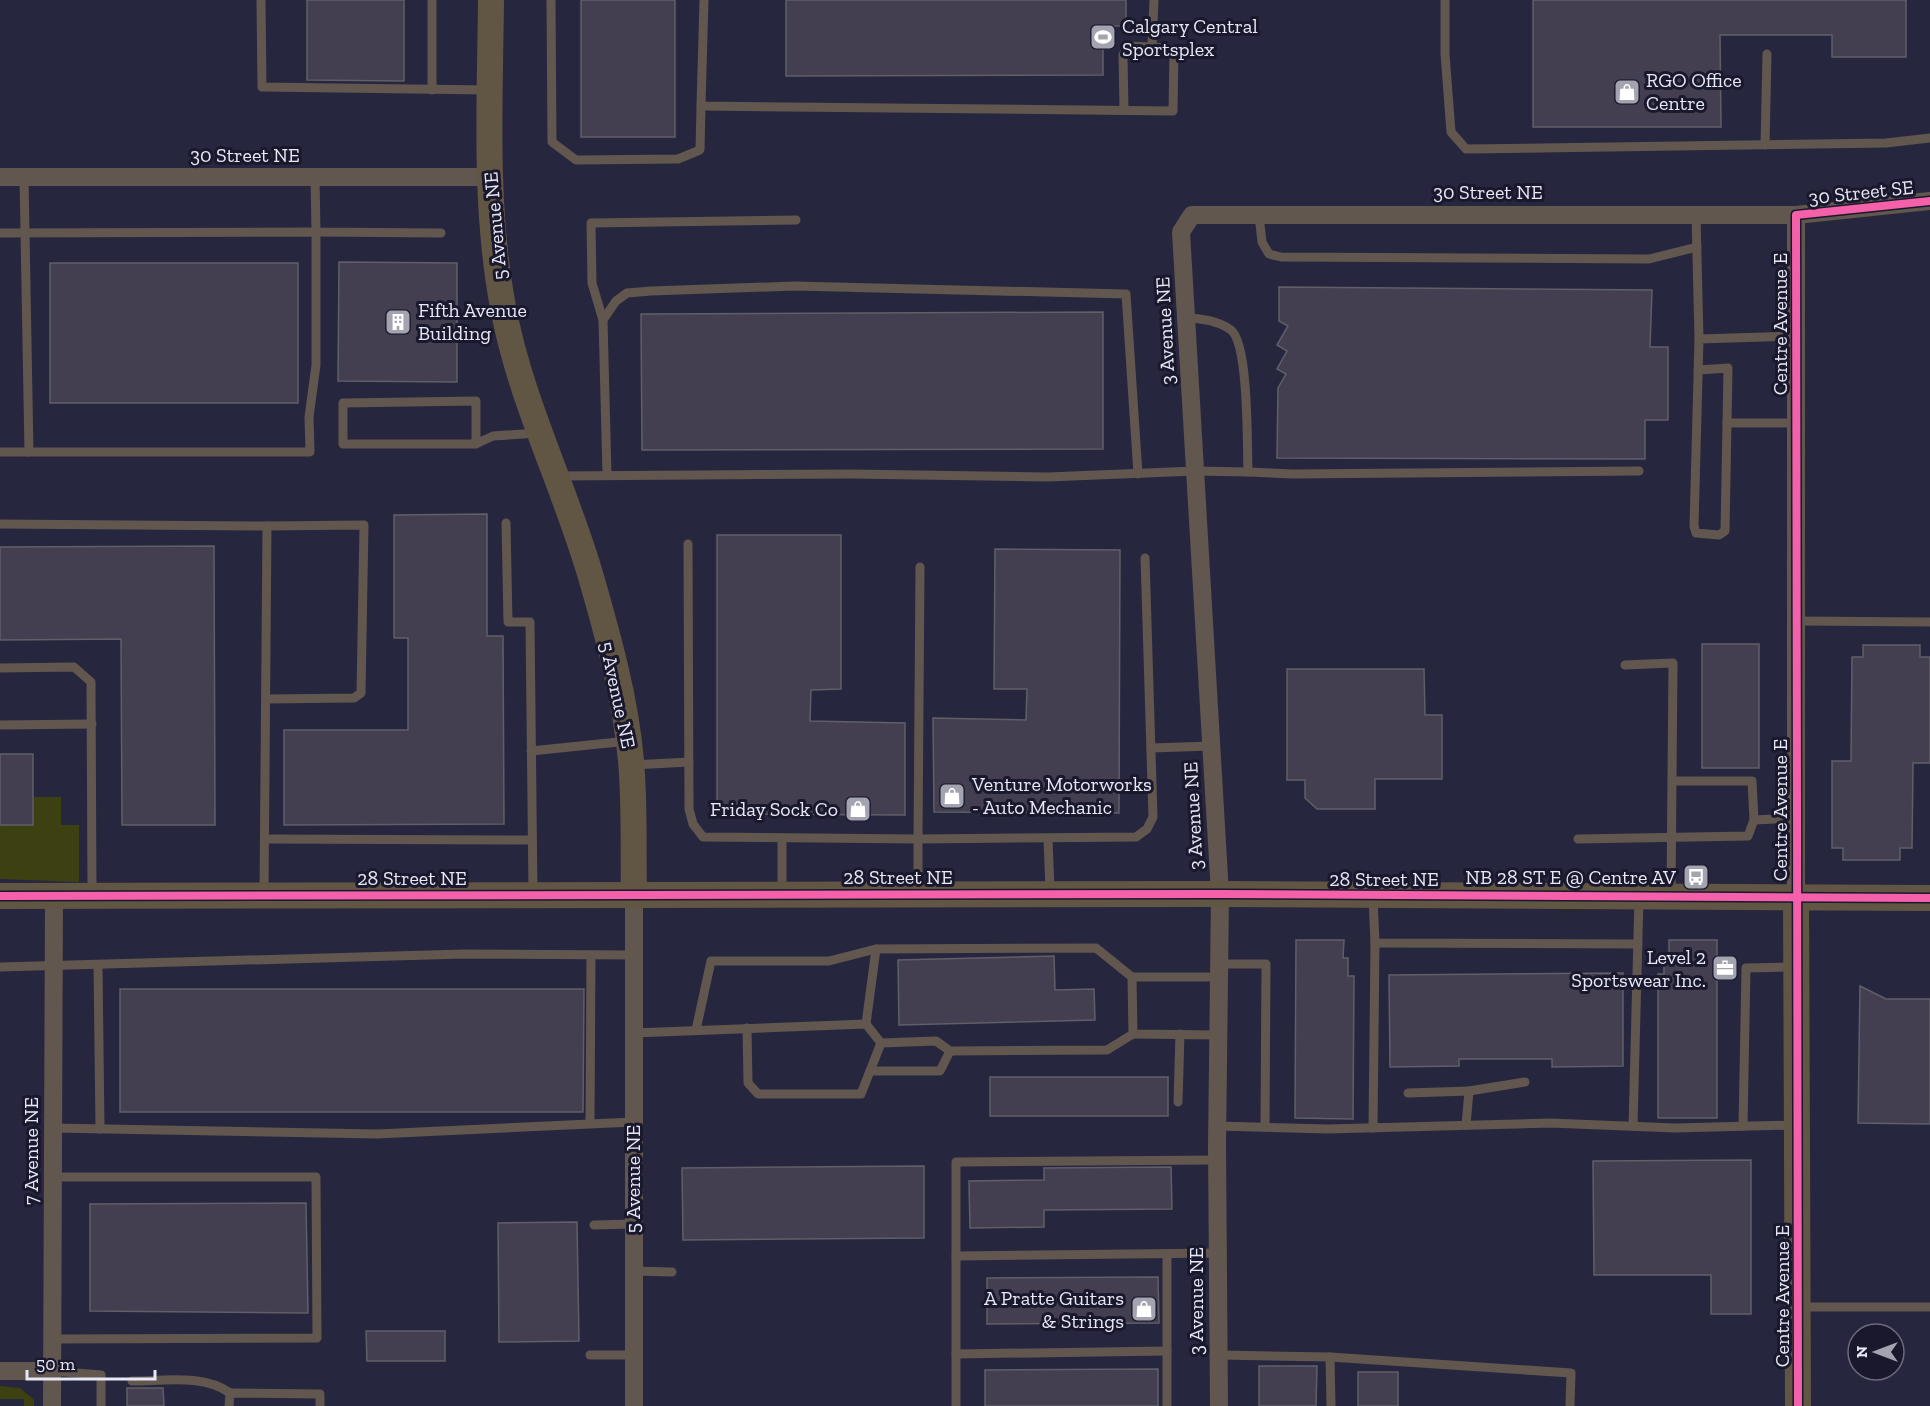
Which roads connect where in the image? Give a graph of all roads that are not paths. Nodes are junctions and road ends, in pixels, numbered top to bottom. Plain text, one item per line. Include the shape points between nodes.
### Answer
1 (261, 0) edge
2 (432, 0) edge
3 (491, 0) edge
4 (551, 0) edge
5 (704, 0) edge
6 (1154, 0) edge
7 (1445, 0) edge
8 (1152, 47) junction
9 (1767, 54) dead end
10 (432, 90) junction
11 (490, 90) junction
12 (701, 106) junction
13 (1124, 110) junction
14 (1930, 138) edge
15 (1764, 145) junction
16 (0, 177) edge
17 (24, 177) junction
18 (315, 177) junction
19 (490, 177) junction
20 (1930, 201) edge
21 (1259, 215) junction
22 (1696, 215) junction
23 (1796, 215) junction
24 (796, 219) dead end
25 (1186, 225) joint
26 (316, 232) junction
27 (0, 233) edge
28 (24, 233) junction
29 (441, 233) dead end
30 (1697, 247) junction
31 (1186, 318) junction
32 (603, 320) junction
33 (1796, 336) junction
34 (1699, 339) junction
35 (1698, 370) junction
36 (1727, 423) junction
37 (1797, 423) junction
38 (541, 432) junction
39 (476, 444) junction
40 (0, 452) edge
41 (28, 452) junction
42 (1195, 471) junction
43 (1639, 471) dead end
44 (1248, 472) junction
45 (1138, 474) junction
46 (607, 475) junction
47 (556, 476) junction
48 (506, 523) dead end
49 (0, 524) edge
50 (267, 526) junction
51 (688, 544) dead end
52 (1145, 558) dead end
53 (920, 567) dead end
54 (1798, 621) junction
55 (1930, 622) edge
56 (1625, 665) dead end
57 (0, 668) edge
58 (267, 699) junction
59 (92, 724) junction
60 (0, 725) edge
61 (1211, 746) junction
62 (1151, 748) junction
63 (531, 751) junction
64 (630, 753) junction
65 (689, 762) junction
66 (1672, 781) junction
67 (1796, 818) junction
68 (1754, 820) junction
69 (1671, 837) junction
70 (782, 838) junction
71 (1048, 838) junction
72 (265, 839) junction
73 (918, 839) junction
74 (1578, 839) dead end
75 (532, 840) junction
76 (533, 894) junction
77 (634, 894) junction
78 (782, 894) junction
79 (918, 894) junction
80 (1050, 894) junction
81 (1220, 894) junction
82 (264, 895) junction
83 (1373, 895) junction
84 (0, 896) edge
85 (54, 896) junction
86 (92, 896) junction
87 (1639, 897) junction
88 (1671, 897) junction
89 (1796, 897) junction
90 (1930, 898) edge
91 (1375, 941) junction
92 (1638, 944) junction
93 (876, 950) junction
94 (591, 955) junction
95 (634, 955) junction
96 (98, 965) junction
97 (0, 967) edge
98 (54, 967) junction
99 (1796, 967) junction
100 (1219, 970) junction
101 (1132, 978) junction
102 (866, 1024) junction
103 (747, 1028) junction
104 (696, 1029) junction
105 (634, 1033) junction
106 (1133, 1034) junction
107 (1180, 1034) junction
108 (1218, 1035) junction
109 (881, 1043) junction
110 (950, 1051) junction
111 (870, 1071) junction
112 (1525, 1082) dead end
113 (1469, 1091) junction
114 (1408, 1093) dead end
115 (1178, 1102) dead end
116 (633, 1122) junction
117 (590, 1123) junction
118 (1466, 1125) junction
119 (1798, 1125) junction
120 (1217, 1126) junction
121 (1633, 1126) junction
122 (1743, 1126) junction
123 (1265, 1127) junction
124 (53, 1128) junction
125 (1373, 1128) junction
126 (100, 1129) junction
127 (1218, 1160) junction
128 (53, 1177) junction
129 (633, 1224) junction
130 (594, 1225) dead end
131 (1218, 1253) junction
132 (1167, 1254) junction
133 (956, 1256) junction
134 (633, 1271) junction
135 (672, 1272) dead end
136 (1798, 1307) junction
137 (1930, 1307) edge
138 (52, 1339) junction
139 (1167, 1351) junction
140 (956, 1354) junction
141 (590, 1355) dead end
142 (634, 1355) junction
143 (1219, 1355) junction
144 (1330, 1357) junction
145 (0, 1371) edge
146 (52, 1371) junction
147 (132, 1381) dead end
148 (230, 1393) junction
149 (52, 1406) edge
150 (101, 1406) edge
151 (230, 1406) edge
152 (320, 1406) edge
153 (634, 1406) edge
154 (956, 1406) edge
155 (1167, 1406) edge
156 (1219, 1406) edge
157 (1331, 1406) edge
158 (1570, 1406) edge
159 (1798, 1406) edge

1 - 10 lane via 262,87
2 - 10 lane
3 - 11 street, 5 Avenue NE
4 - 12 lane via 552,142 576,160 678,159 700,150
5 - 12 lane
6 - 8 lane
7 - 15 lane via 1451,132 1466,149
8 - 13 lane via 1128,46 1123,55
8 - 13 lane via 1174,49 1173,111
9 - 15 lane
10 - 11 lane
11 - 19 street, 5 Avenue NE
12 - 13 lane
14 - 15 lane via 1886,143
16 - 17 street, 30 Street NE
17 - 18 street, 30 Street NE
17 - 28 lane
18 - 19 street, 30 Street NE
18 - 26 lane
19 - 38 street, 5 Avenue NE via 503,308
20 - 23 street, 30 Street SE
21 - 22 street, 30 Street NE
21 - 25 street, 30 Street NE via 1192,215
21 - 30 lane via 1262,242 1269,254 1281,257 1649,259
22 - 23 street, 30 Street NE
22 - 30 lane
23 - 33 street, Centre Avenue E
24 - 32 lane via 591,223 592,283
25 - 31 street, 3 Avenue NE via 1181,232
26 - 28 lane
26 - 29 lane
26 - 41 lane via 316,365 309,417 310,452
27 - 28 lane
28 - 41 lane
30 - 34 lane
31 - 42 street, 3 Avenue NE
31 - 44 lane via 1203,318 1232,331 1239,343 1245,379
32 - 45 lane via 627,293 651,291 795,286 1126,294
32 - 46 lane
33 - 34 lane
33 - 37 street, Centre Avenue E
34 - 35 lane
35 - 36 lane via 1728,368
35 - 36 lane via 1696,533 1719,535 1725,531
36 - 37 lane
37 - 54 street, Centre Avenue E
38 - 39 lane via 493,436
38 - 47 street, 5 Avenue NE
39 - 39 lane via 343,444 343,403 476,402
40 - 41 lane
42 - 44 lane
42 - 45 lane
42 - 61 street, 3 Avenue NE
43 - 44 lane
45 - 46 lane
46 - 47 lane
47 - 64 street, 5 Avenue NE via 591,576 618,684
48 - 63 lane via 508,622 530,622
49 - 50 lane
50 - 58 lane
50 - 58 lane via 364,525 361,693 354,698
51 - 65 lane
52 - 62 lane
53 - 73 lane
54 - 55 lane
54 - 67 street, Centre Avenue E
56 - 66 lane via 1673,663
57 - 59 lane via 74,667 91,682
58 - 72 lane
59 - 60 lane
59 - 86 lane
61 - 62 lane
61 - 81 street, 3 Avenue NE
62 - 71 lane via 1153,817 1147,829 1136,837
63 - 64 lane
63 - 75 lane
64 - 65 lane
64 - 77 street, 5 Avenue NE
65 - 70 lane via 689,809 693,824 703,837
66 - 68 lane via 1752,781
66 - 69 lane
67 - 68 lane
67 - 89 street, Centre Avenue E
68 - 69 lane via 1748,836
69 - 74 lane
69 - 88 lane
70 - 73 lane
70 - 78 lane
71 - 73 lane
71 - 80 lane
72 - 75 lane
72 - 82 lane
73 - 79 lane
75 - 76 lane
76 - 77 street, 28 Street NE
76 - 82 street, 28 Street NE
77 - 78 street, 28 Street NE
77 - 95 street, 5 Avenue NE
78 - 79 street, 28 Street NE
79 - 80 street, 28 Street NE
80 - 81 street, 28 Street NE
81 - 83 street, 28 Street NE
81 - 100 street, 3 Avenue NE
82 - 86 street, 28 Street NE
83 - 87 street, 28 Street NE
83 - 91 lane
84 - 85 street, 28 Street NE
85 - 86 street, 28 Street NE
85 - 98 street, 7 Avenue NE
87 - 88 street, 28 Street NE
87 - 92 lane
88 - 89 street, 28 Street NE
89 - 90 street, 28 Street NE
89 - 99 street, Centre Avenue E
91 - 92 lane
91 - 125 lane
92 - 121 lane
93 - 101 lane via 1096,948
93 - 102 lane
93 - 104 lane via 829,962 711,961
94 - 95 lane
94 - 96 lane via 464,954
94 - 117 lane
95 - 105 street, 5 Avenue NE
96 - 98 lane
96 - 126 lane
97 - 98 lane
98 - 124 street, 7 Avenue NE
99 - 119 street, Centre Avenue E
99 - 122 lane via 1746,968
100 - 101 lane
100 - 108 street, 3 Avenue NE
100 - 123 lane via 1266,964
101 - 106 lane
102 - 103 lane
102 - 109 lane
103 - 104 lane
103 - 111 lane via 748,1083 758,1094 861,1094
104 - 105 lane
105 - 116 street, 5 Avenue NE
106 - 107 lane
106 - 110 lane via 1107,1050
107 - 108 lane
107 - 115 lane
108 - 120 street, 3 Avenue NE
109 - 110 lane via 936,1041
109 - 111 lane
110 - 111 lane via 940,1071
112 - 113 lane
113 - 114 lane
113 - 118 lane
116 - 117 lane
116 - 129 street, 5 Avenue NE
117 - 126 lane via 378,1134
118 - 121 lane
118 - 125 lane
119 - 122 lane
119 - 136 street, Centre Avenue E
120 - 123 lane
120 - 127 street, 3 Avenue NE
121 - 122 lane
123 - 125 lane
124 - 126 lane
124 - 128 street, 7 Avenue NE
127 - 131 street, 3 Avenue NE
127 - 133 lane via 956,1162
128 - 138 street, 7 Avenue NE
128 - 138 lane via 316,1177 317,1338
129 - 130 lane
129 - 134 street, 5 Avenue NE
131 - 132 lane
131 - 143 street, 3 Avenue NE
132 - 133 lane
132 - 139 lane
133 - 140 lane
134 - 135 lane
134 - 142 street, 5 Avenue NE
136 - 137 lane
136 - 159 street, Centre Avenue E
138 - 146 street, 7 Avenue NE
139 - 140 lane
139 - 155 lane
140 - 154 lane
141 - 142 lane
142 - 153 street, 5 Avenue NE
143 - 144 lane
143 - 156 street, 3 Avenue NE
144 - 157 lane
144 - 158 lane via 1570,1373
145 - 146 street
146 - 149 street, 7 Avenue NE
146 - 150 lane via 101,1375
147 - 148 lane via 202,1381 218,1384
148 - 151 lane
148 - 152 lane via 320,1394

